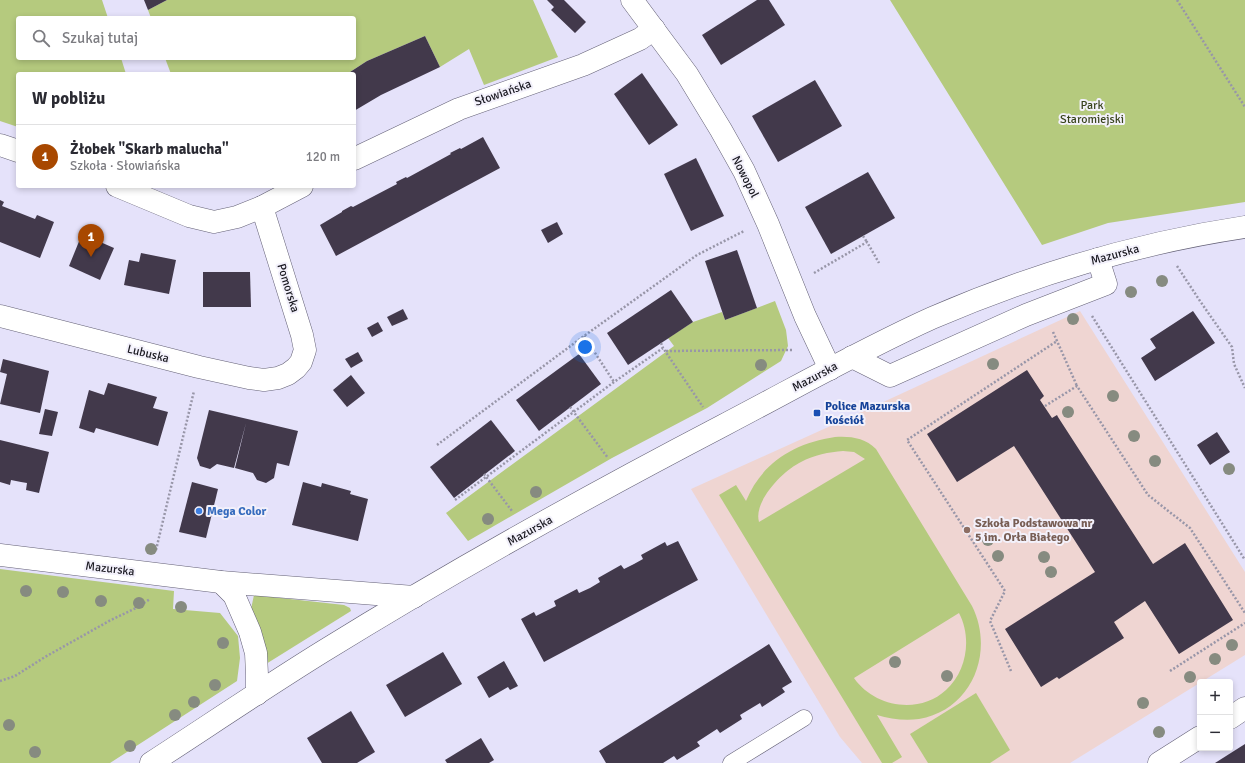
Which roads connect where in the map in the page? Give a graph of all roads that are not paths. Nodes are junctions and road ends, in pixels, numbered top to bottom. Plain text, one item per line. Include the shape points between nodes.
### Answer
1 (632, 0) edge
2 (654, 29) junction
3 (0, 145) edge
4 (16, 150) edge
5 (356, 158) edge
6 (122, 188) edge
7 (298, 188) edge
8 (262, 207) junction
9 (1245, 227) edge
10 (1098, 259) junction
11 (0, 316) edge
12 (852, 357) junction
13 (296, 368) joint
14 (830, 369) junction
15 (0, 555) edge
16 (221, 582) junction
17 (414, 597) junction
18 (257, 694) junction
19 (1245, 708) edge
20 (1233, 716) edge
21 (804, 718) dead end
22 (1197, 739) edge
23 (151, 763) edge
24 (731, 763) edge
25 (1159, 763) edge

1 - 2 street, Nowopol
2 - 5 street, Słowiańska via 640,39 583,65 458,109
2 - 14 street, Nowopol via 687,74 744,171
3 - 4 street
6 - 8 street via 189,216 214,222 237,217
7 - 8 street
8 - 13 street, Pomorska via 302,335 305,350
9 - 10 street, Mazurska via 1152,245
10 - 12 street, Mazurska via 971,302
10 - 12 street via 1106,284 1026,314 890,376
11 - 13 street, Lubuska via 249,378 278,378
12 - 14 street, Mazurska
14 - 17 street, Mazurska via 635,471
15 - 16 street, Mazurska
16 - 17 street, Mazurska
16 - 18 street via 234,595 250,632 256,654
17 - 18 street, Mazurska
18 - 23 street, Mazurska
19 - 20 street
21 - 24 lane
22 - 25 street

